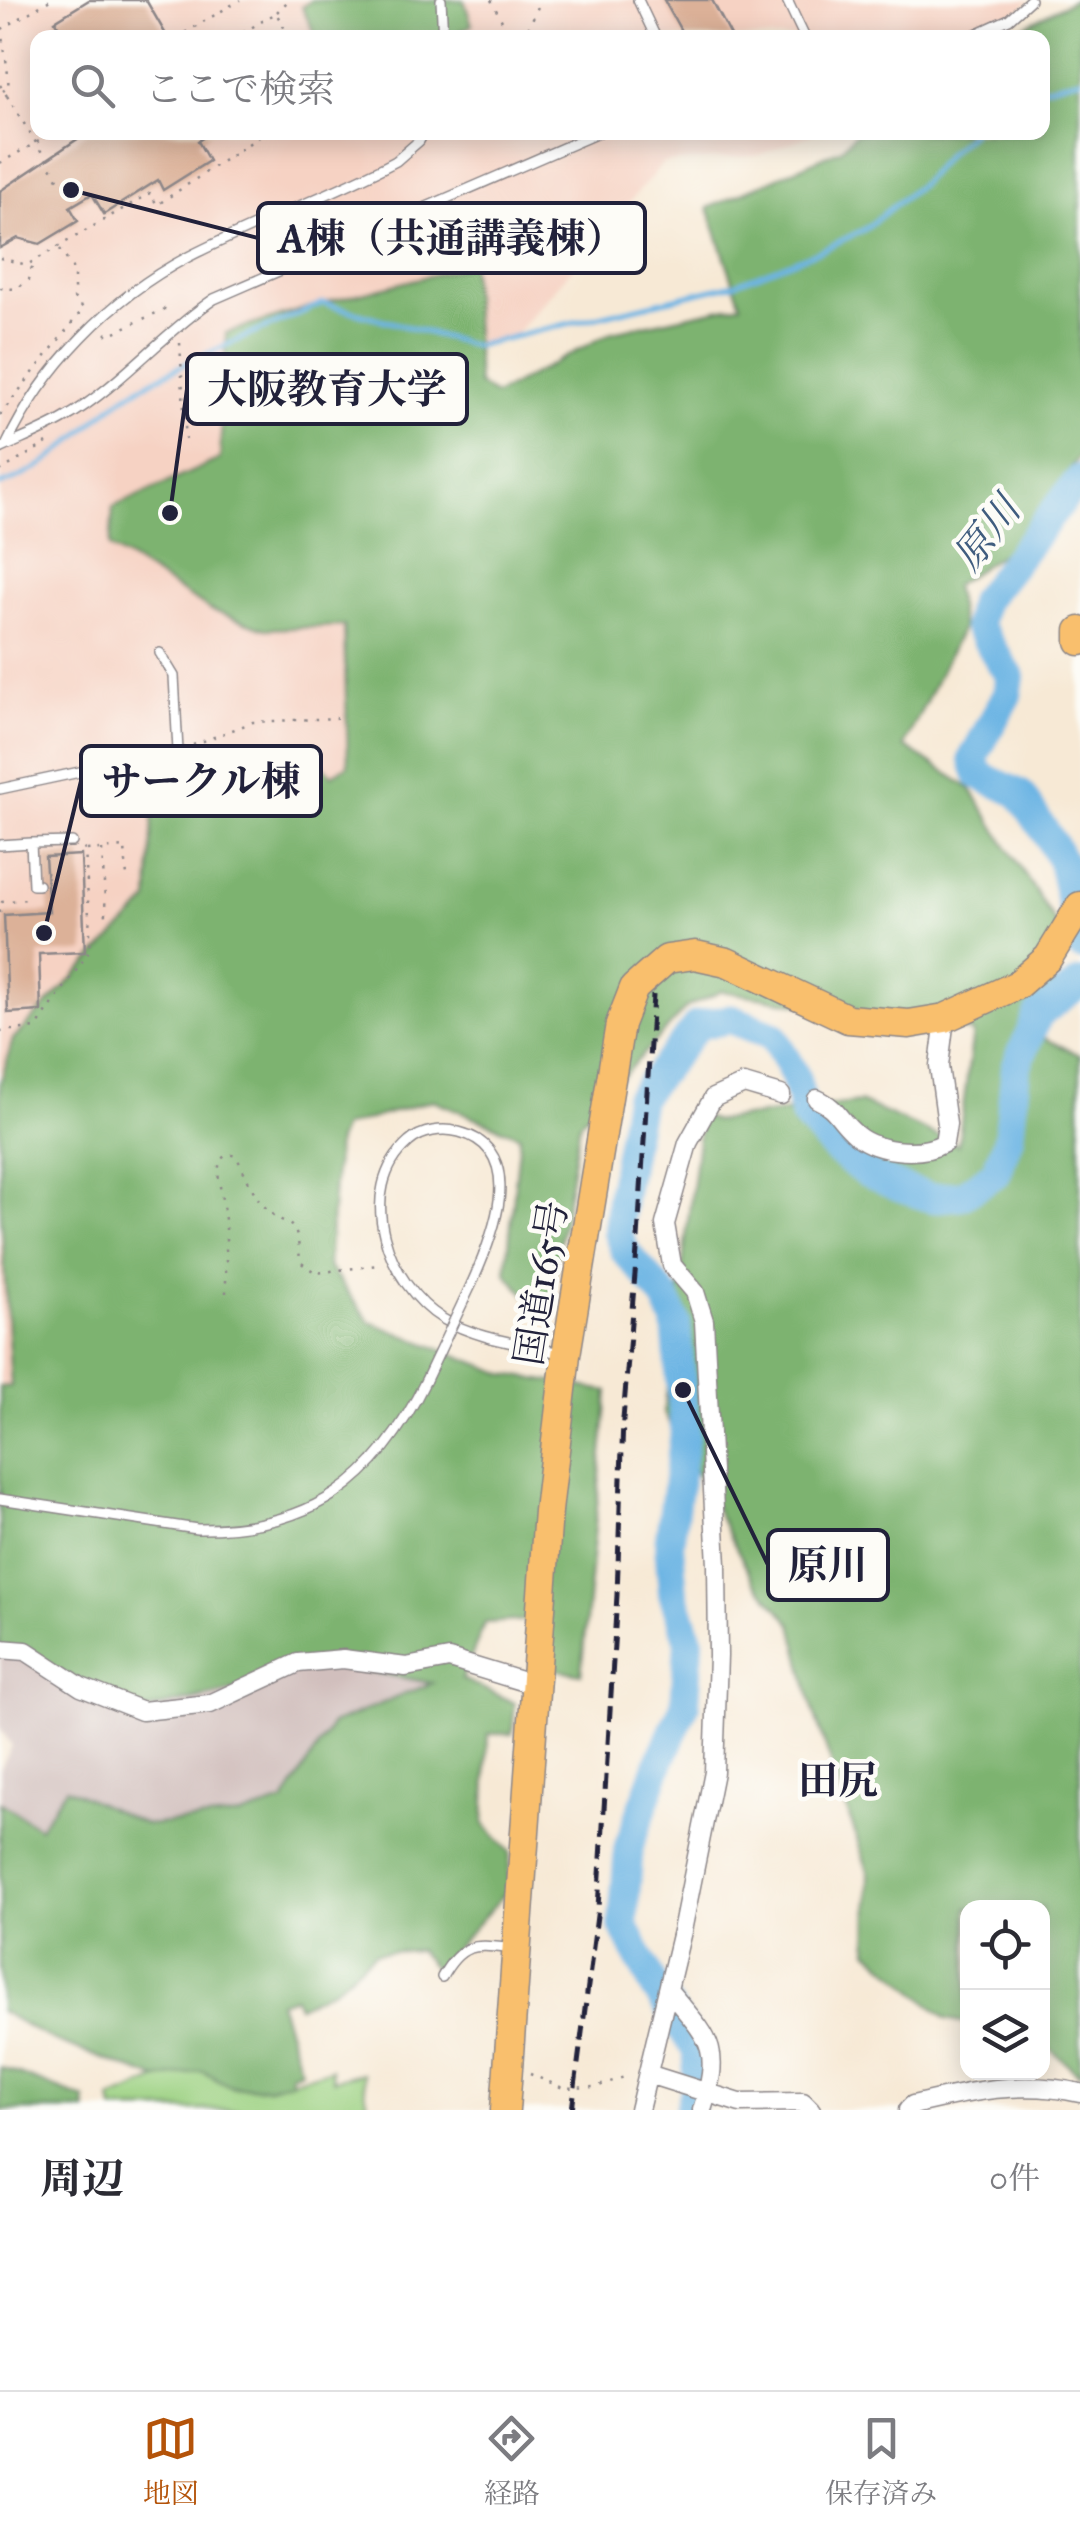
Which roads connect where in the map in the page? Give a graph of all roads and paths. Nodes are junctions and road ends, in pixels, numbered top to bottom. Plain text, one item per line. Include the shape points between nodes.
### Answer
1 (50, 0) edge
2 (240, 0) edge
3 (289, 0) edge
4 (441, 0) edge
5 (491, 0) edge
6 (541, 0) edge
7 (638, 0) edge
8 (786, 0) edge
9 (1030, 0) edge
10 (276, 13) junction
11 (0, 30) edge
12 (189, 30) edge
13 (247, 30) edge
14 (286, 30) edge
15 (443, 30) edge
16 (507, 30) edge
17 (528, 30) edge
18 (652, 30) edge
19 (800, 30) edge
20 (983, 30) edge
21 (6, 66) junction
22 (0, 70) edge
23 (2, 88) edge
24 (30, 134) edge
25 (34, 140) edge
26 (41, 140) edge
27 (254, 140) edge
28 (420, 140) edge
29 (582, 140) edge
30 (0, 164) edge
31 (59, 180) dead end
32 (58, 246) junction
33 (0, 258) edge
34 (34, 261) junction
35 (0, 288) edge
36 (171, 316) dead end
37 (104, 331) dead end
38 (180, 348) dead end
39 (0, 415) edge
40 (186, 442) dead end
41 (3, 447) edge
42 (1080, 630) edge
43 (1080, 641) edge
44 (160, 653) dead end
45 (337, 718) dead end
46 (178, 751) junction
47 (0, 789) edge
48 (72, 842) joint
49 (31, 844) junction
50 (0, 845) edge
51 (102, 848) junction
52 (85, 850) junction
53 (126, 878) dead end
54 (36, 885) joint
55 (1080, 907) edge
56 (0, 913) edge
57 (106, 916) dead end
58 (945, 1018) junction
59 (0, 1031) edge
60 (781, 1095) dead end
61 (817, 1098) dead end
62 (394, 1262) junction
63 (226, 1293) dead end
64 (566, 1355) junction
65 (0, 1499) edge
66 (0, 1649) edge
67 (534, 1685) junction
68 (518, 1950) junction
69 (442, 1977) dead end
70 (668, 1990) junction
71 (510, 2066) junction
72 (648, 2074) junction
73 (1080, 2094) edge
74 (704, 2102) edge
75 (505, 2110) edge
76 (640, 2110) edge
77 (812, 2110) edge
78 (908, 2110) edge

1 - 11 path
2 - 12 path
3 - 10 path
4 - 15 lane
5 - 16 path
6 - 17 path
7 - 18 lane
8 - 19 lane
9 - 20 lane
10 - 13 path
10 - 14 path
11 - 21 path
21 - 22 path
21 - 23 path via 8,86
23 - 24 path, bridge
25 - 31 path, bridge
26 - 30 path
27 - 32 path via 157,205 150,192
28 - 41 lane via 396,161 187,258 136,290 60,360
29 - 41 lane via 214,299 79,408
32 - 34 path
32 - 39 path via 74,271 74,298 84,309
33 - 34 path
34 - 35 path via 29,280 16,289
36 - 37 path via 166,309 108,335
38 - 40 path
42 - 43 highway
44 - 46 lane via 174,676
45 - 46 path via 253,722
46 - 47 lane
48 - 49 lane
48 - 52 path
49 - 50 lane
49 - 54 lane
51 - 52 path
51 - 53 path via 124,847
51 - 57 path
52 - 59 path via 91,949 36,1028
54 - 56 path via 27,899 2,902
55 - 58 highway, 国道165号 via 1048,958 1017,986
58 - 61 street via 938,1066 944,1144 906,1152 883,1146 854,1134 833,1106
58 - 64 highway, 国道165号 via 908,1024 848,1019 727,962 695,956 667,960 634,988 620,1024
60 - 70 street via 744,1084 713,1098 688,1143 665,1224 672,1265 694,1292 704,1321 718,1656 714,1772
62 - 63 path via 316,1273 300,1262 292,1224 265,1207 236,1156 228,1154 218,1173
62 - 64 lane via 408,1288 442,1318 469,1332
62 - 65 lane, bridge via 381,1224 381,1191 392,1166 409,1142 429,1131 470,1134 487,1148 498,1171 492,1239 408,1418 370,1466 336,1494 286,1518 228,1530
64 - 67 highway, 国道165号
66 - 67 street via 26,1651 81,1687 142,1711 210,1704 310,1661 406,1667 449,1659
67 - 68 highway, 国道165号
68 - 69 lane via 472,1946 459,1952
68 - 71 highway, 国道165号
70 - 72 street
70 - 74 street via 710,2045 714,2070
71 - 72 path via 563,2088
71 - 75 highway, 国道165号
72 - 74 street
72 - 76 street
73 - 78 street via 1002,2086
74 - 77 street via 804,2102

